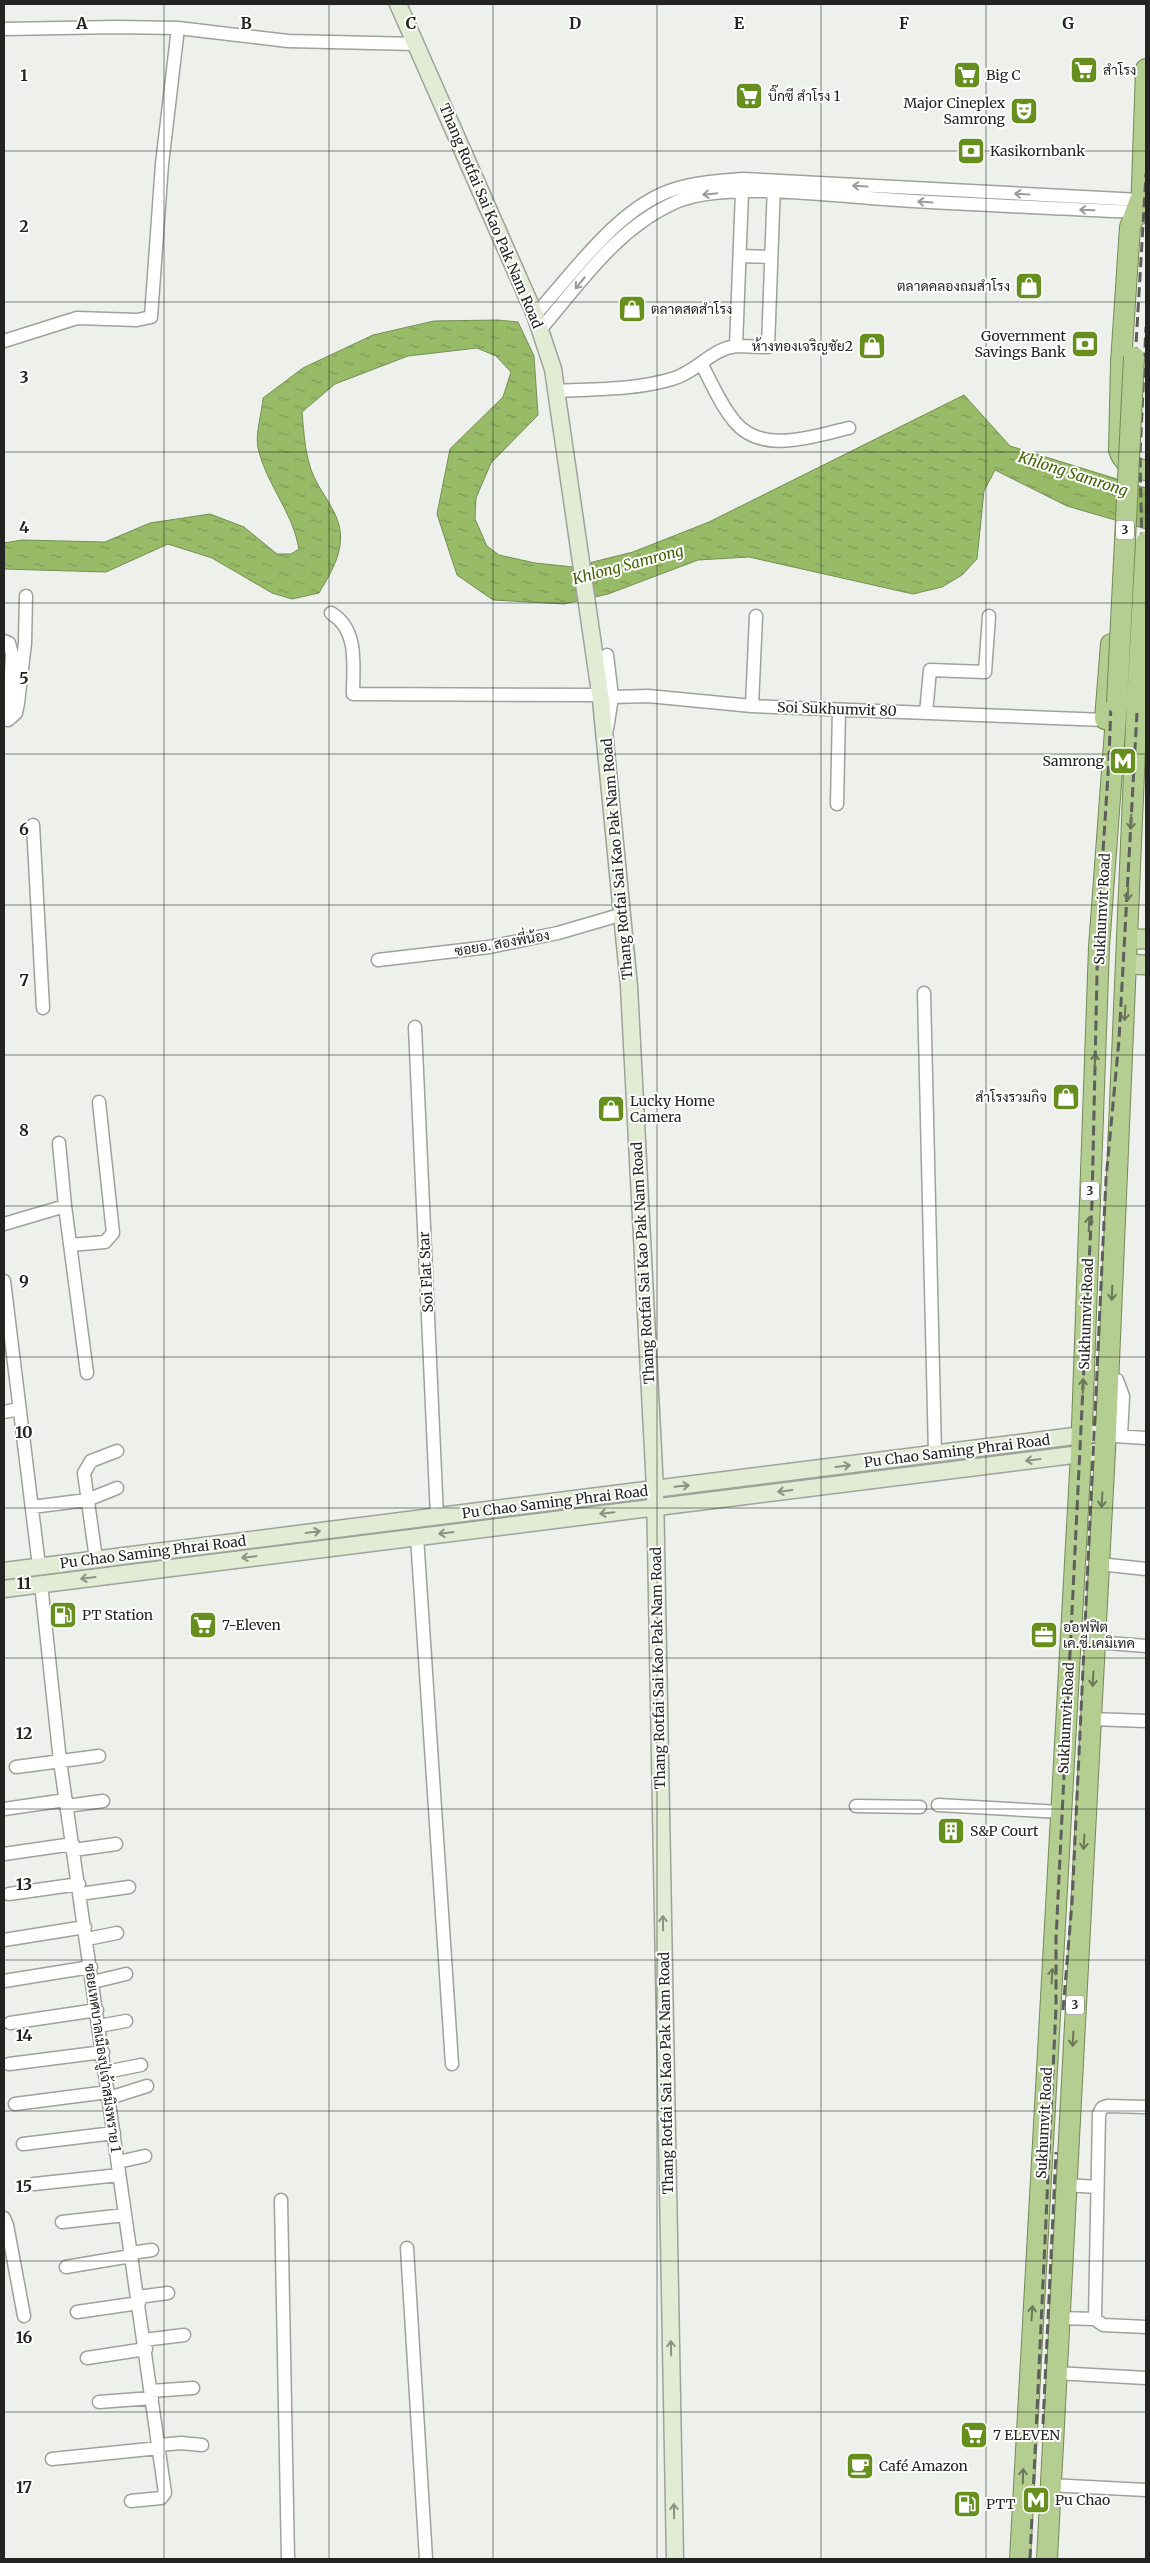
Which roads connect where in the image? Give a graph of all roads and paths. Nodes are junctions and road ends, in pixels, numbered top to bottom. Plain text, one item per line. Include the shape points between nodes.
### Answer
1 (398, 4) edge
2 (178, 28) junction
3 (4, 29) edge
4 (416, 44) junction
5 (1146, 69) edge
6 (774, 187) junction
7 (742, 192) junction
8 (676, 195) junction
9 (1138, 206) junction
10 (740, 256) junction
11 (771, 257) junction
12 (538, 323) junction
13 (4, 341) edge
14 (736, 346) junction
15 (702, 365) junction
16 (556, 391) junction
17 (849, 428) dead end
18 (1146, 470) edge
19 (1146, 542) edge
20 (1146, 586) edge
21 (26, 596) dead end
22 (331, 613) dead end
23 (756, 616) dead end
24 (989, 616) dead end
25 (4, 641) edge
26 (607, 655) dead end
27 (606, 696) junction
28 (752, 706) junction
29 (839, 710) junction
30 (926, 713) junction
31 (1104, 720) junction
32 (6, 723) edge
33 (1146, 726) edge
34 (1140, 768) edge
35 (1110, 783) junction
36 (837, 804) dead end
37 (33, 825) dead end
38 (1106, 846) junction
39 (1130, 847) junction
40 (623, 914) junction
41 (1137, 939) edge
42 (1099, 947) junction
43 (378, 960) dead end
44 (1126, 964) junction
45 (1146, 965) edge
46 (924, 993) dead end
47 (43, 1008) dead end
48 (415, 1027) dead end
49 (99, 1102) dead end
50 (59, 1143) dead end
51 (64, 1206) junction
52 (4, 1224) edge
53 (70, 1245) junction
54 (4, 1281) edge
55 (8, 1348) edge
56 (87, 1373) dead end
57 (19, 1409) junction
58 (4, 1412) edge
59 (1146, 1438) edge
60 (1110, 1439) junction
61 (1082, 1444) junction
62 (117, 1451) dead end
63 (935, 1454) junction
64 (117, 1488) dead end
65 (655, 1489) junction
66 (86, 1500) junction
67 (32, 1507) junction
68 (655, 1508) junction
69 (437, 1517) junction
70 (279, 1536) junction
71 (417, 1537) junction
72 (282, 1554) junction
73 (96, 1559) junction
74 (1099, 1564) junction
75 (39, 1566) junction
76 (1146, 1569) edge
77 (4, 1571) edge
78 (41, 1584) junction
79 (4, 1590) edge
80 (1095, 1642) junction
81 (1146, 1646) edge
82 (1091, 1719) junction
83 (1146, 1721) edge
84 (99, 1756) dead end
85 (60, 1761) junction
86 (16, 1767) dead end
87 (103, 1801) dead end
88 (66, 1803) junction
89 (938, 1805) dead end
90 (856, 1806) dead end
91 (920, 1807) dead end
92 (4, 1809) edge
93 (1061, 1812) junction
94 (116, 1844) dead end
95 (73, 1847) junction
96 (4, 1854) edge
97 (128, 1888) dead end
98 (80, 1889) junction
99 (9, 1894) dead end
100 (86, 1933) junction
101 (118, 1933) dead end
102 (4, 1940) edge
103 (91, 1967) junction
104 (126, 1974) dead end
105 (4, 1981) edge
106 (93, 1982) junction
107 (97, 2010) junction
108 (126, 2021) dead end
109 (10, 2023) dead end
110 (99, 2026) junction
111 (103, 2052) junction
112 (9, 2064) dead end
113 (452, 2064) dead end
114 (141, 2065) dead end
115 (106, 2072) junction
116 (147, 2086) dead end
117 (109, 2095) junction
118 (15, 2104) dead end
119 (1146, 2107) edge
120 (114, 2132) junction
121 (23, 2144) dead end
122 (145, 2156) dead end
123 (119, 2168) junction
124 (34, 2184) dead end
125 (1066, 2185) junction
126 (1040, 2186) junction
127 (1097, 2187) junction
128 (281, 2200) dead end
129 (125, 2214) junction
130 (4, 2218) edge
131 (62, 2222) dead end
132 (407, 2248) dead end
133 (152, 2250) dead end
134 (131, 2254) junction
135 (66, 2267) dead end
136 (168, 2293) dead end
137 (138, 2300) junction
138 (77, 2312) dead end
139 (24, 2316) dead end
140 (1058, 2318) junction
141 (1094, 2319) junction
142 (1146, 2327) edge
143 (184, 2335) dead end
144 (145, 2345) junction
145 (86, 2358) dead end
146 (1055, 2372) junction
147 (1146, 2378) edge
148 (193, 2388) dead end
149 (152, 2394) junction
150 (98, 2402) dead end
151 (202, 2445) dead end
152 (159, 2446) junction
153 (52, 2459) dead end
154 (1049, 2485) junction
155 (1146, 2490) edge
156 (131, 2501) dead end
157 (288, 2559) edge
158 (426, 2559) edge
159 (675, 2559) edge
160 (1020, 2559) edge
161 (1047, 2559) edge

1 - 4 main road, Thang Rotfai Sai Kao Pak Nam Road
2 - 3 street
2 - 4 street via 288,42
2 - 13 street via 162,164 151,317 137,320 77,318
4 - 12 main road, Thang Rotfai Sai Kao Pak Nam Road
5 - 9 highway, Sukhumvit Road / 3
6 - 7 street
6 - 8 street via 743,179 708,182
9 -> 6 street
6 - 11 street
7 -> 8 street
7 - 10 street
8 - 12 street via 643,204 613,226 603,247
9 - 18 highway via 1130,227 1119,450 1135,468
9 - 35 highway, Sukhumvit Road / 3, bridge via 1134,357
10 - 11 street
10 - 14 street
11 - 14 street via 768,347
12 - 16 main road, Thang Rotfai Sai Kao Pak Nam Road
14 - 15 street via 718,350
15 - 16 street via 672,379 644,384
15 - 17 street via 735,422 755,437 801,439
16 - 27 main road, Thang Rotfai Sai Kao Pak Nam Road via 587,607
19 - 34 highway, Sukhumvit Road / 3, bridge via 1137,703
20 - 31 highway via 1121,582 1116,590
21 - 32 street via 18,703 16,713
22 - 27 street, Soi Sukhumvit 80 via 341,619 352,637 353,694
23 - 28 street
24 - 30 street via 985,672 930,670
25 - 32 street via 12,654
26 - 27 street
27 - 28 street, Soi Sukhumvit 80 via 648,696
27 - 40 main road, Thang Rotfai Sai Kao Pak Nam Road via 605,733
28 - 29 street, Soi Sukhumvit 80
29 - 30 street, Soi Sukhumvit 80
29 - 36 street
30 - 31 street, Soi Sukhumvit 80
31 - 35 highway via 1104,757
33 - 34 highway
34 -> 39 highway, Sukhumvit Road / 3
35 - 38 highway, Sukhumvit Road / 3
37 - 47 street
38 - 39 highway
38 - 42 highway, Sukhumvit Road / 3
39 -> 41 highway, Sukhumvit Road / 3
40 - 43 street, ซอยอ. สองพี่น้อง via 558,933 489,947
40 - 65 main road, Thang Rotfai Sai Kao Pak Nam Road
41 - 42 highway
41 - 44 highway, Sukhumvit Road / 3
42 - 44 highway
61 -> 42 highway, Sukhumvit Road / 3
44 - 45 main road
44 -> 60 highway, Sukhumvit Road / 3 via 1108,1377
46 - 63 street
48 - 69 street, Soi Flat Star
49 - 53 street via 113,1233 104,1242
50 - 51 street
51 - 52 street
51 - 53 street
53 - 56 street
54 - 55 street
55 - 57 street
57 - 58 street
57 - 67 street
59 - 60 street
60 - 61 main road, Pu Chao Saming Phrai Road
60 -> 74 highway, Sukhumvit Road / 3
61 - 63 main road, Pu Chao Saming Phrai Road
61 -> 68 main road, Pu Chao Saming Phrai Road
61 - 93 highway, Sukhumvit Road / 3
62 - 66 street via 92,1461 86,1467
65 -> 63 main road, Pu Chao Saming Phrai Road
64 - 66 street
65 - 68 main road, Thang Rotfai Sai Kao Pak Nam Road
65 - 69 main road, Pu Chao Saming Phrai Road
66 - 67 street
66 - 73 street
67 - 75 street
68 -> 71 main road, Pu Chao Saming Phrai Road
159 -> 68 main road, Thang Rotfai Sai Kao Pak Nam Road
70 -> 69 main road, Pu Chao Saming Phrai Road
70 - 72 street
70 - 73 main road, Pu Chao Saming Phrai Road
71 - 72 main road, Pu Chao Saming Phrai Road
71 - 113 street
72 -> 78 main road, Pu Chao Saming Phrai Road
73 - 75 main road, Pu Chao Saming Phrai Road
74 - 76 street
74 - 80 highway, Sukhumvit Road / 3
75 - 77 main road, Pu Chao Saming Phrai Road
75 - 78 main road
78 - 79 main road, Pu Chao Saming Phrai Road
78 - 85 street, ซอยเทศบาลเมืองปู่เจ้าสมิงพราย 1
80 - 81 street
80 -> 82 highway, Sukhumvit Road / 3
82 - 83 street
82 -> 125 highway, Sukhumvit Road / 3
84 - 85 street
85 - 86 street
85 - 88 street, ซอยเทศบาลเมืองปู่เจ้าสมิงพราย 1
87 - 88 street
88 - 92 street
88 - 95 street, ซอยเทศบาลเมืองปู่เจ้าสมิงพราย 1
89 - 93 street
90 - 91 street
126 -> 93 highway, Sukhumvit Road / 3
94 - 95 street
95 - 96 street
95 - 98 street, ซอยเทศบาลเมืองปู่เจ้าสมิงพราย 1
97 - 98 street
98 - 99 street
98 - 100 street, ซอยเทศบาลเมืองปู่เจ้าสมิงพราย 1
100 - 101 street
100 - 102 street
100 - 103 street, ซอยเทศบาลเมืองปู่เจ้าสมิงพราย 1
103 - 105 street
103 - 106 street, ซอยเทศบาลเมืองปู่เจ้าสมิงพราย 1
104 - 106 street
106 - 107 street, ซอยเทศบาลเมืองปู่เจ้าสมิงพราย 1
107 - 109 street
107 - 110 street, ซอยเทศบาลเมืองปู่เจ้าสมิงพราย 1
108 - 110 street
110 - 111 street, ซอยเทศบาลเมืองปู่เจ้าสมิงพราย 1
111 - 112 street
111 - 115 street, ซอยเทศบาลเมืองปู่เจ้าสมิงพราย 1
114 - 115 street
115 - 117 street, ซอยเทศบาลเมืองปู่เจ้าสมิงพราย 1
116 - 117 street
117 - 118 street
117 - 120 street, ซอยเทศบาลเมืองปู่เจ้าสมิงพราย 1
119 - 127 street via 1102,2108 1099,2114
120 - 121 street
120 - 123 street, ซอยเทศบาลเมืองปู่เจ้าสมิงพราย 1
122 - 123 street
123 - 124 street
123 - 129 street, ซอยเทศบาลเมืองปู่เจ้าสมิงพราย 1
125 - 126 highway
125 - 127 street
125 - 140 highway, Sukhumvit Road / 3
160 -> 126 highway, Sukhumvit Road / 3
127 - 141 street
128 - 157 street
129 - 131 street
129 - 134 street, ซอยเทศบาลเมืองปู่เจ้าสมิงพราย 1
130 - 139 street
132 - 158 street
133 - 134 street
134 - 135 street
134 - 137 street, ซอยเทศบาลเมืองปู่เจ้าสมิงพราย 1
136 - 137 street
137 - 138 street
137 - 144 street, ซอยเทศบาลเมืองปู่เจ้าสมิงพราย 1
140 - 141 street
140 - 146 highway, Sukhumvit Road / 3
141 - 142 street via 1103,2325
143 - 144 street
144 - 145 street
144 - 149 street, ซอยเทศบาลเมืองปู่เจ้าสมิงพราย 1
146 - 147 street
146 - 154 highway, Sukhumvit Road / 3
148 - 149 street
149 - 150 street
149 - 152 street, ซอยเทศบาลเมืองปู่เจ้าสมิงพราย 1
151 - 152 street
152 - 153 street
152 - 156 street, ซอยเทศบาลเมืองปู่เจ้าสมิงพราย 1 via 165,2495
154 - 155 street
154 - 161 highway, Sukhumvit Road / 3

